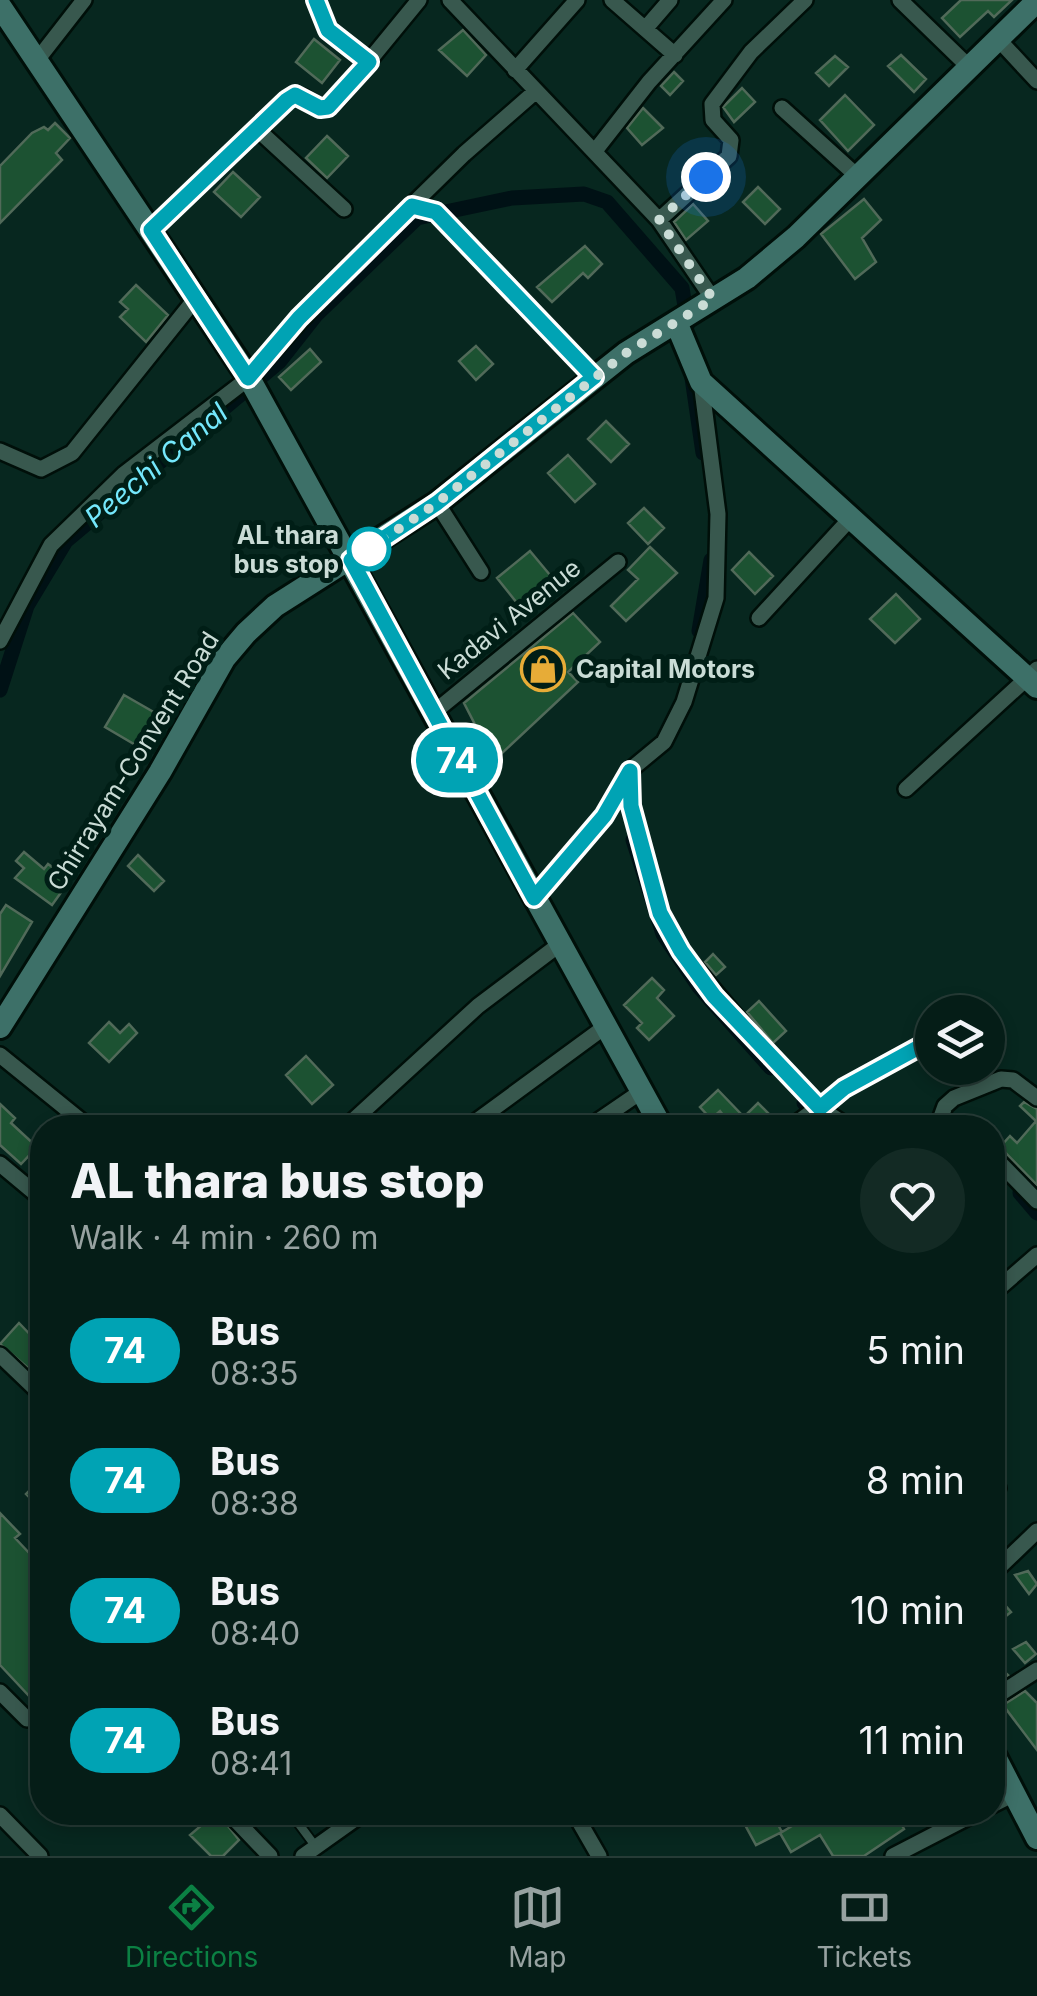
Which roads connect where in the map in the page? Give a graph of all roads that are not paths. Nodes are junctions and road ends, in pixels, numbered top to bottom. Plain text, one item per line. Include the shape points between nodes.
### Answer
1 (84, 0) edge
2 (316, 0) edge
3 (419, 0) edge
4 (450, 0) edge
5 (577, 0) edge
6 (612, 0) edge
7 (670, 0) edge
8 (724, 0) edge
9 (806, 0) edge
10 (900, 0) edge
11 (1037, 1) edge
12 (0, 6) edge
13 (645, 29) junction
14 (998, 39) junction
15 (675, 55) junction
16 (38, 59) junction
17 (369, 62) junction
18 (969, 67) junction
19 (516, 70) junction
20 (1037, 82) edge
21 (536, 91) junction
22 (782, 108) dead end
23 (257, 128) junction
24 (595, 151) junction
25 (856, 175) junction
26 (412, 206) junction
27 (344, 209) dead end
28 (659, 220) junction
29 (151, 230) junction
30 (196, 298) junction
31 (691, 313) junction
32 (694, 369) junction
33 (594, 377) junction
34 (252, 384) junction
35 (0, 451) edge
36 (437, 503) junction
37 (850, 519) junction
38 (351, 560) junction
39 (618, 562) dead end
40 (481, 572) dead end
41 (760, 618) dead end
42 (0, 641) edge
43 (1034, 678) edge
44 (432, 714) junction
45 (630, 771) junction
46 (906, 788) dead end
47 (534, 898) junction
48 (560, 944) junction
49 (606, 1026) junction
50 (0, 1027) edge
51 (915, 1049) edge
52 (0, 1055) edge
53 (642, 1091) junction
54 (1037, 1098) edge
55 (820, 1108) junction
56 (74, 1115) edge
57 (358, 1115) edge
58 (485, 1115) edge
59 (607, 1115) edge
60 (655, 1115) edge
61 (810, 1115) edge
62 (830, 1115) edge
63 (942, 1115) edge
64 (0, 1164) edge
65 (1005, 1169) edge
66 (30, 1188) edge
67 (1037, 1202) edge
68 (1037, 1255) edge
69 (1005, 1283) edge
70 (0, 1354) edge
71 (30, 1383) edge
72 (1037, 1532) edge
73 (1005, 1562) edge
74 (1037, 1670) edge
75 (1005, 1691) edge
76 (0, 1692) edge
77 (27, 1719) dead end
78 (1005, 1776) edge
79 (1014, 1794) junction
80 (1005, 1798) edge
81 (1031, 1811) edge
82 (0, 1815) edge
83 (240, 1825) edge
84 (299, 1825) edge
85 (347, 1825) edge
86 (581, 1825) edge
87 (953, 1825) edge
88 (1037, 1838) edge
89 (315, 1848) edge
90 (40, 1856) edge
91 (270, 1856) edge
92 (337, 1856) edge
93 (599, 1856) edge
94 (894, 1856) edge

1 - 16 street
2 - 17 street via 328,30
3 - 17 street
4 - 19 street
5 - 19 street
6 - 13 street
7 - 13 street
8 - 15 street
9 - 28 street via 751,52 712,104 713,120 731,140 729,156
10 - 18 street
11 - 14 street, Chirrayam-Convent Road
12 - 16 street
13 - 15 street
14 - 18 street, Chirrayam-Convent Road
14 - 20 street
15 - 24 street
16 - 29 street
17 - 23 street via 328,107 295,95
18 - 25 street, Chirrayam-Convent Road
19 - 21 street
21 - 24 street
21 - 26 street
22 - 25 street
23 - 27 street
23 - 29 street
24 - 28 street
25 - 31 street, Chirrayam-Convent Road via 796,238
26 - 33 street via 436,212
26 - 34 street via 299,318
28 - 31 street
29 - 30 street
30 - 34 street
30 - 35 street via 72,452 41,469
31 - 32 street
31 - 33 street, Chirrayam-Convent Road
32 - 37 street
32 - 45 street via 718,514 716,598 675,726
33 - 36 street, Chirrayam-Convent Road
34 - 38 street
34 - 42 street via 124,474 51,544
36 - 38 street, Chirrayam-Convent Road
36 - 40 street
37 - 41 street
37 - 43 street
38 - 44 street
38 - 50 street, Chirrayam-Convent Road via 276,606 224,658
39 - 44 street, Kadavi Avenue
43 - 46 street
44 - 47 street
45 - 47 street via 604,816
45 - 55 street via 631,806 660,913 681,951 714,996
47 - 48 street
48 - 49 street
48 - 57 street via 478,1006
49 - 53 street
49 - 58 street
51 - 55 street
52 - 56 street
53 - 59 street
53 - 60 street
54 - 63 street via 1001,1079 954,1098
55 - 61 street
55 - 62 street
64 - 66 street
65 - 67 street
68 - 69 street
70 - 71 street
72 - 73 street
74 - 75 street
76 - 77 street
78 - 79 street
79 - 80 street
79 - 81 street
81 - 88 street
82 - 90 street
83 - 91 street
84 - 89 lane
85 - 89 street
86 - 93 street
87 - 94 street
89 - 92 street

